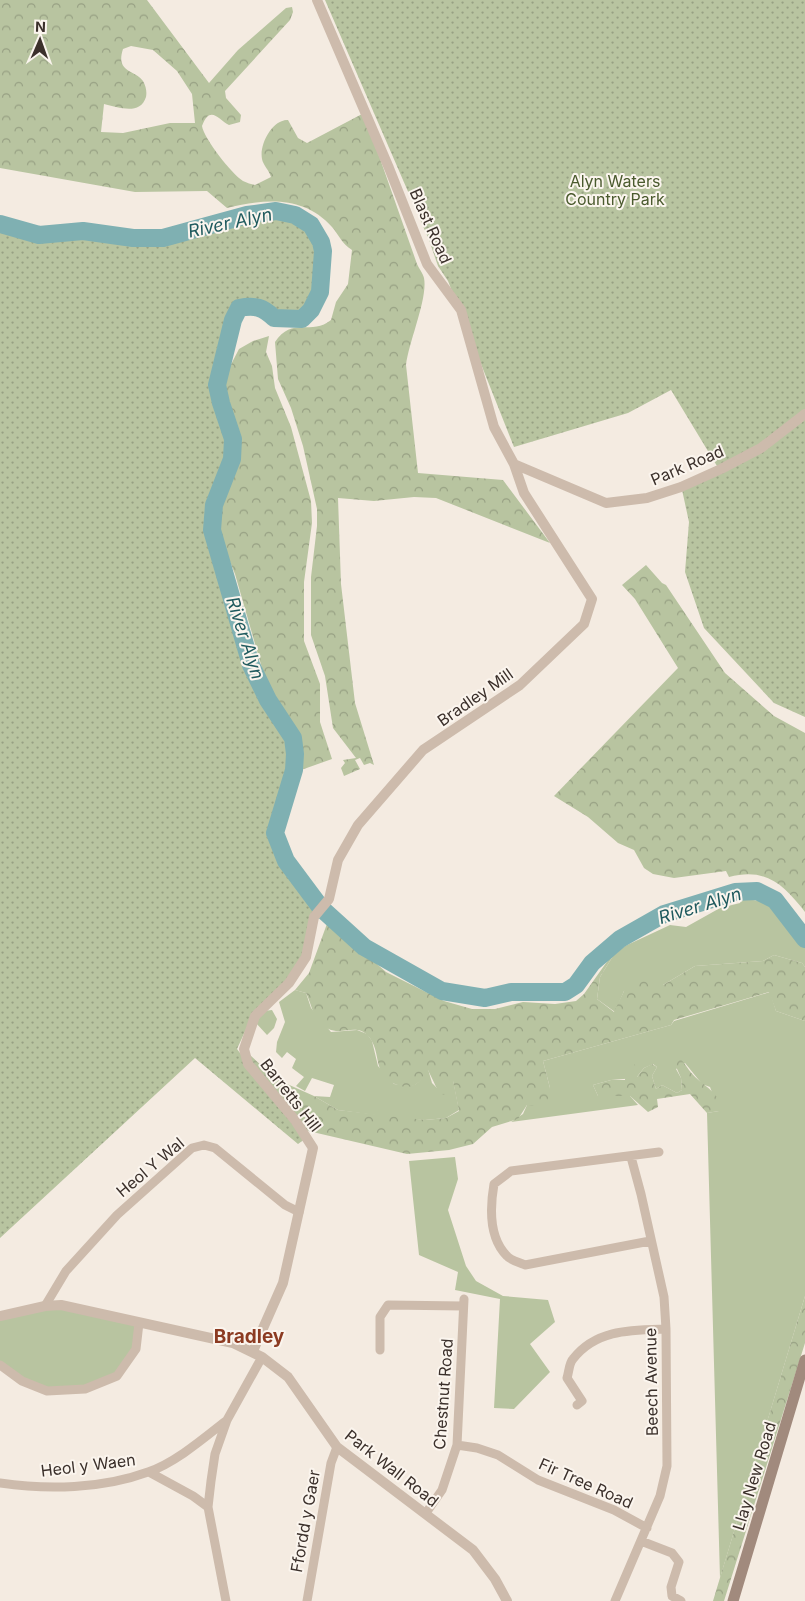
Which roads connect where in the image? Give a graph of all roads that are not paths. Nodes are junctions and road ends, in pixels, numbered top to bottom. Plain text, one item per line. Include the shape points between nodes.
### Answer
1 (317, 0) edge
2 (805, 414) edge
3 (514, 464) junction
4 (306, 956) joint
5 (659, 1152) dead end
6 (631, 1156) junction
7 (299, 1212) junction
8 (650, 1241) junction
9 (45, 1306) junction
10 (0, 1316) edge
11 (139, 1323) junction
12 (666, 1329) junction
13 (381, 1346) dead end
14 (253, 1351) junction
15 (262, 1357) junction
16 (805, 1360) edge
17 (0, 1365) edge
18 (583, 1401) dead end
19 (227, 1420) junction
20 (457, 1445) junction
21 (337, 1447) junction
22 (149, 1472) junction
23 (0, 1483) edge
24 (208, 1507) junction
25 (426, 1513) junction
26 (647, 1528) junction
27 (641, 1541) junction
28 (226, 1601) edge
29 (307, 1601) edge
30 (507, 1601) edge
31 (615, 1601) edge
32 (680, 1601) edge
33 (733, 1601) edge

1 - 3 street, Blast Road via 427,264 461,310 494,427
2 - 3 street, Park Road via 761,448 681,487 647,498 606,503
3 - 4 street, Bradley Mill via 524,493 592,599 584,624 520,685 423,750 358,826 338,860 329,899 314,917
4 - 7 street, Barretts Hill via 289,983 255,1016 244,1049 248,1064 313,1148
5 - 6 street
6 - 8 street, Beech Avenue
6 - 8 street via 511,1172 494,1184 490,1207 497,1241 508,1258 525,1265
7 - 9 street, Heol Y Wal via 285,1205 215,1148 204,1145 192,1148 117,1215 66,1271
7 - 14 street via 284,1283
8 - 12 street, Beech Avenue via 664,1297
9 - 10 street, Park Wall Road
9 - 11 street, Park Wall Road via 61,1305
11 - 14 street, Park Wall Road via 218,1339
11 - 17 street via 136,1349 117,1376 85,1389 48,1391 22,1381
12 - 18 street via 598,1337 572,1360 567,1378
12 - 26 street, Beech Avenue via 667,1466 660,1496
13 - 20 street, Chestnut Road via 380,1317 388,1305 463,1303
14 - 15 street, Park Wall Road
15 - 19 street
15 - 21 street, Park Wall Road via 288,1377
16 - 33 main road, Llay New Road
19 - 22 street, Heol y Waen
19 - 24 street via 215,1454
20 - 25 street, Chestnut Road via 442,1490
20 - 26 street, Fir Tree Road via 498,1455 538,1480 614,1510
21 - 25 street, Park Wall Road
21 - 29 street, Ffordd y Gaer via 331,1463
22 - 23 street, Heol y Waen via 69,1486 32,1487
22 - 24 street, Heol y Waen
24 - 28 street
25 - 30 street, Park Wall Road via 473,1550
26 - 27 street, Beech Avenue
27 - 31 street, Beech Avenue
27 - 32 street via 672,1553 679,1562 671,1587 672,1596

